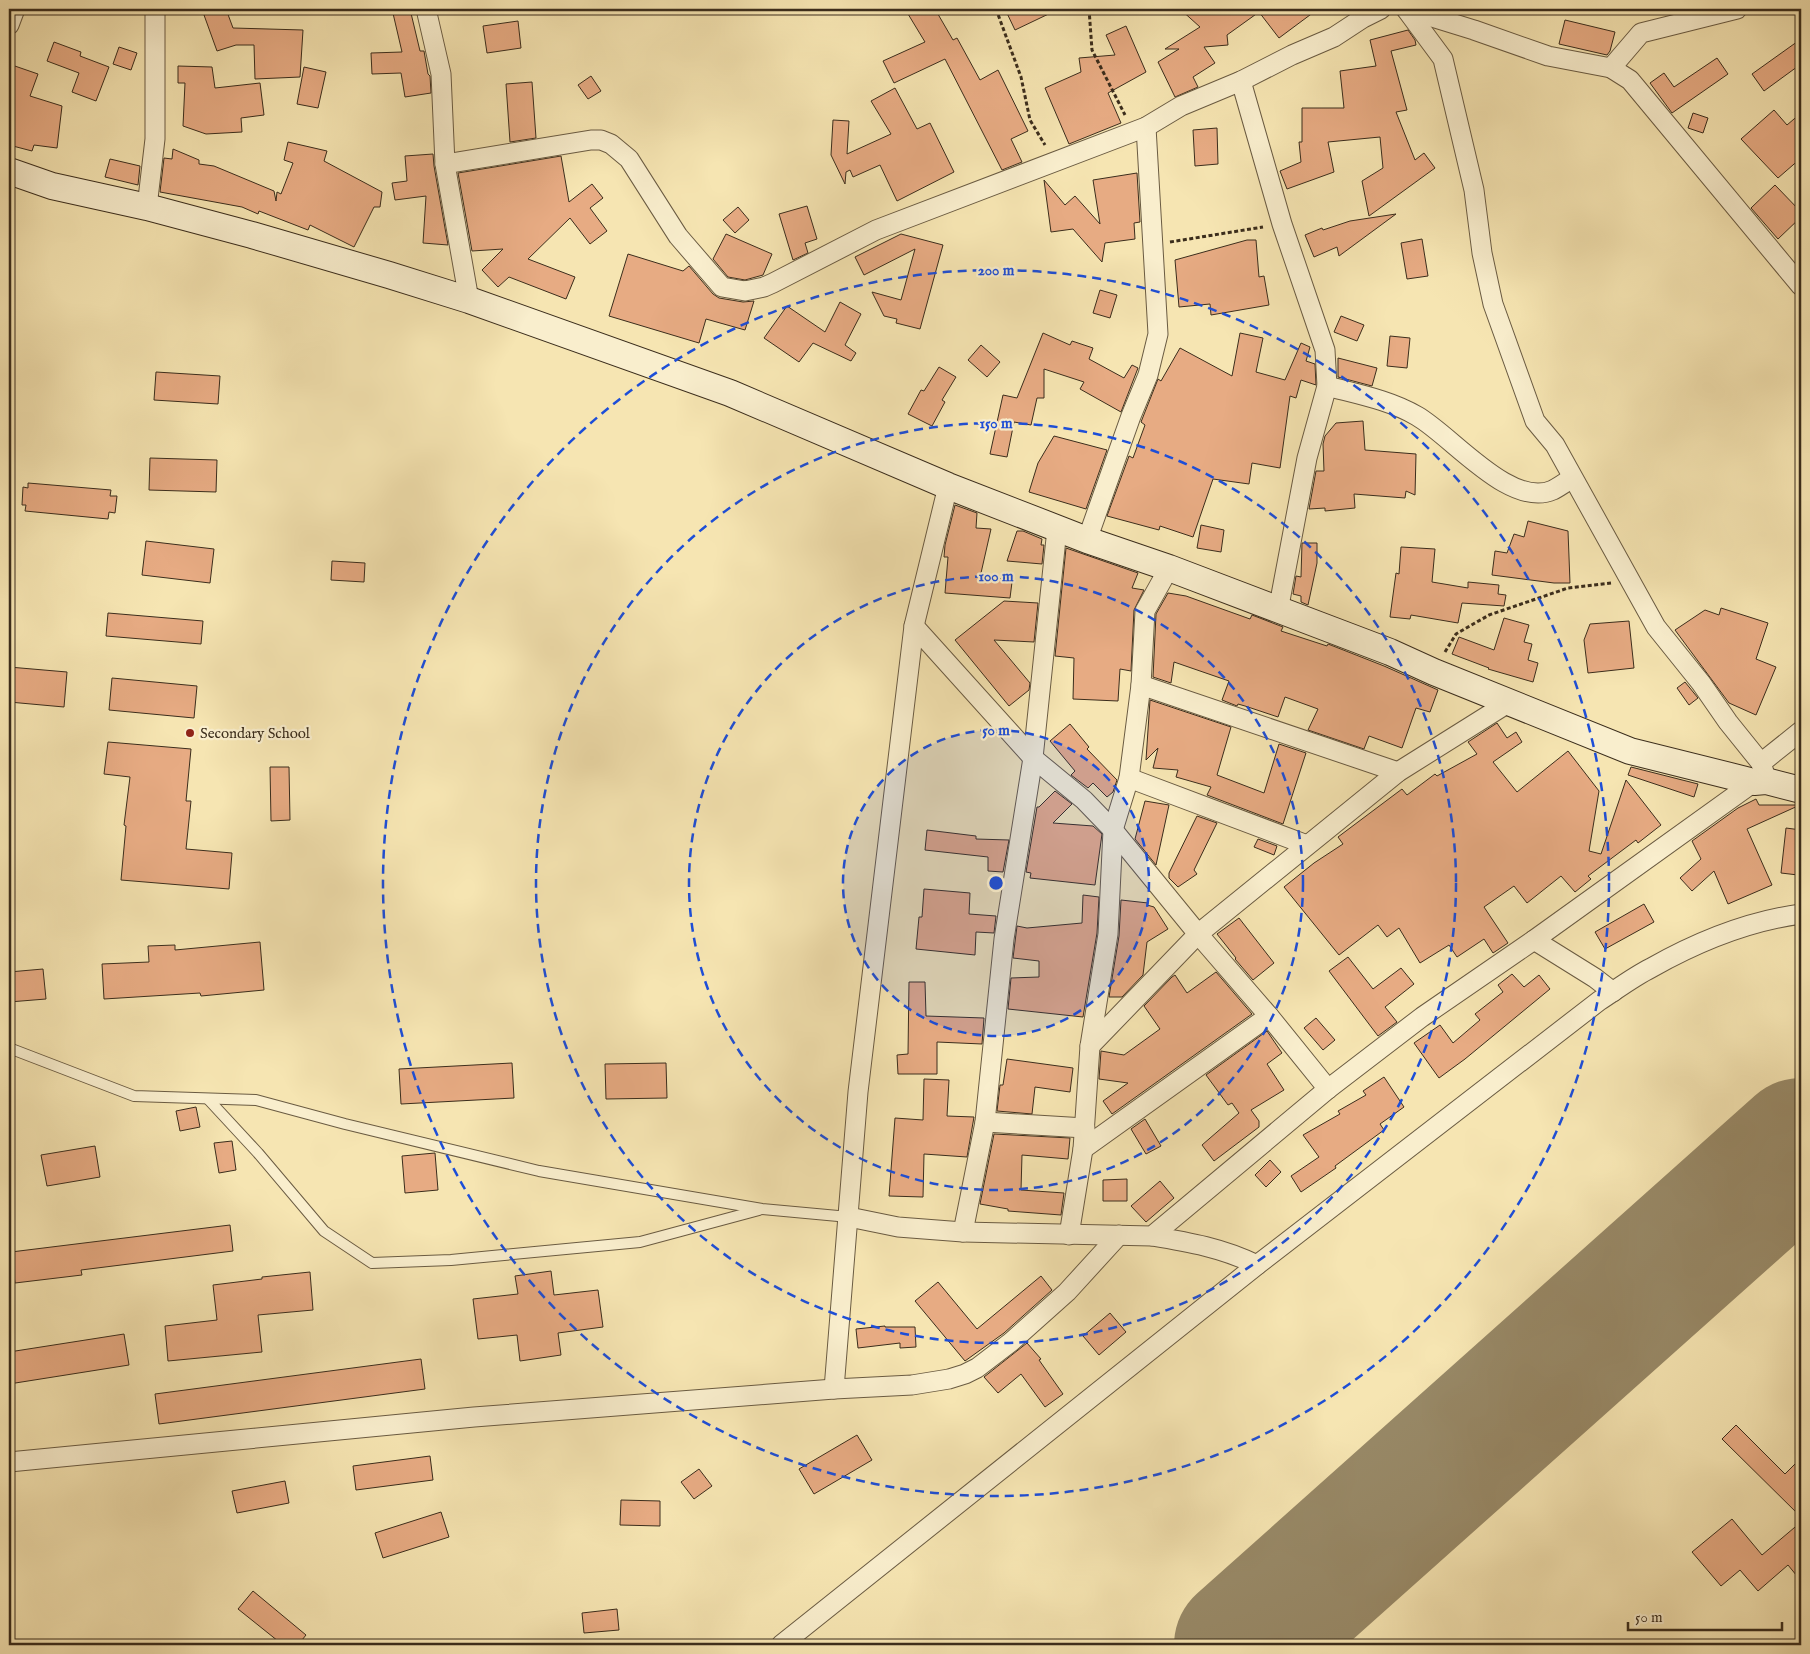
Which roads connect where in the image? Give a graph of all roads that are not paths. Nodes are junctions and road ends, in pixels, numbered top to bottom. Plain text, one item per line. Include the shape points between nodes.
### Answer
1 (15, 9) edge
2 (155, 9) edge
3 (426, 9) edge
4 (1381, 9) edge
5 (1406, 9) edge
6 (1737, 9) edge
7 (9, 25) edge
8 (1611, 68) junction
9 (1241, 82) junction
10 (1140, 128) junction
11 (445, 164) junction
12 (9, 171) edge
13 (147, 207) junction
14 (1801, 286) edge
15 (469, 300) junction
16 (1327, 386) junction
17 (1572, 478) junction
18 (948, 486) junction
19 (1057, 529) junction
20 (1087, 540) junction
21 (1169, 568) junction
22 (1278, 611) junction
23 (914, 626) junction
24 (1141, 685) junction
25 (1508, 702) junction
26 (1801, 731) edge
27 (1033, 758) junction
28 (1398, 772) junction
29 (1760, 775) junction
30 (1129, 778) junction
31 (1801, 790) edge
32 (1113, 830) junction
33 (1307, 845) junction
34 (1801, 914) edge
35 (1198, 934) junction
36 (1534, 940) junction
37 (1613, 992) junction
38 (1269, 1016) junction
39 (1090, 1046) junction
40 (9, 1048) edge
41 (1328, 1089) junction
42 (208, 1098) junction
43 (985, 1122) junction
44 (1085, 1128) junction
45 (1083, 1149) junction
46 (762, 1209) junction
47 (849, 1217) junction
48 (963, 1232) junction
49 (1069, 1235) junction
50 (1119, 1235) junction
51 (1152, 1236) junction
52 (1257, 1265) junction
53 (834, 1389) junction
54 (9, 1462) edge
55 (781, 1645) edge

1 - 7 street
2 - 13 street via 155,139
3 - 11 street via 441,74
4 - 9 street via 1334,37 1292,54
5 - 8 street via 1548,56
5 - 17 street via 1443,59 1474,190 1493,304 1535,421 1555,445
6 - 8 street via 1641,33
8 - 14 street via 1630,80
9 - 10 street via 1181,106
9 - 16 street via 1282,224 1325,350
10 - 11 street via 876,230 773,283 746,291 722,287 678,236 629,159 611,144 591,140
10 - 20 street via 1152,244 1157,342 1148,375
11 - 15 street
12 - 13 main road via 52,186
13 - 15 main road
15 - 18 main road via 730,393
16 - 17 street via 1388,403 1418,416 1480,467 1522,492 1552,491
16 - 22 street via 1307,458
17 - 29 street via 1656,627 1701,683
18 - 19 main road
18 - 23 street
19 - 20 main road
19 - 27 street
20 - 21 main road
21 - 22 main road
21 - 24 street via 1145,611
22 - 25 main road via 1390,652
23 - 27 street
23 - 47 street via 858,1092
24 - 28 street
24 - 30 street
25 - 28 street
25 - 29 main road via 1630,751
26 - 29 street
27 - 32 street via 1084,800
27 - 43 street via 1004,939
28 - 33 street
29 - 31 main road
29 - 36 street
30 - 32 street
30 - 33 street
32 - 35 street
32 - 39 street via 1108,934
33 - 35 street
34 - 37 street via 1732,930 1650,968
35 - 38 street
35 - 39 street
36 - 37 street
36 - 41 street
37 - 52 street
38 - 41 street
38 - 45 street
39 - 44 street
40 - 42 lane via 134,1096
41 - 51 street
42 - 46 lane via 256,1100 539,1171
42 - 46 lane via 324,1231 372,1263 451,1260 640,1242
43 - 44 street
43 - 48 street
44 - 45 street
45 - 49 street
46 - 47 lane
47 - 48 street via 898,1227
47 - 53 street
48 - 49 street
49 - 50 street
50 - 51 street
50 - 53 street via 1067,1292 977,1368 965,1374 912,1385
51 - 52 street via 1210,1246
52 - 55 street
53 - 54 street via 474,1417

